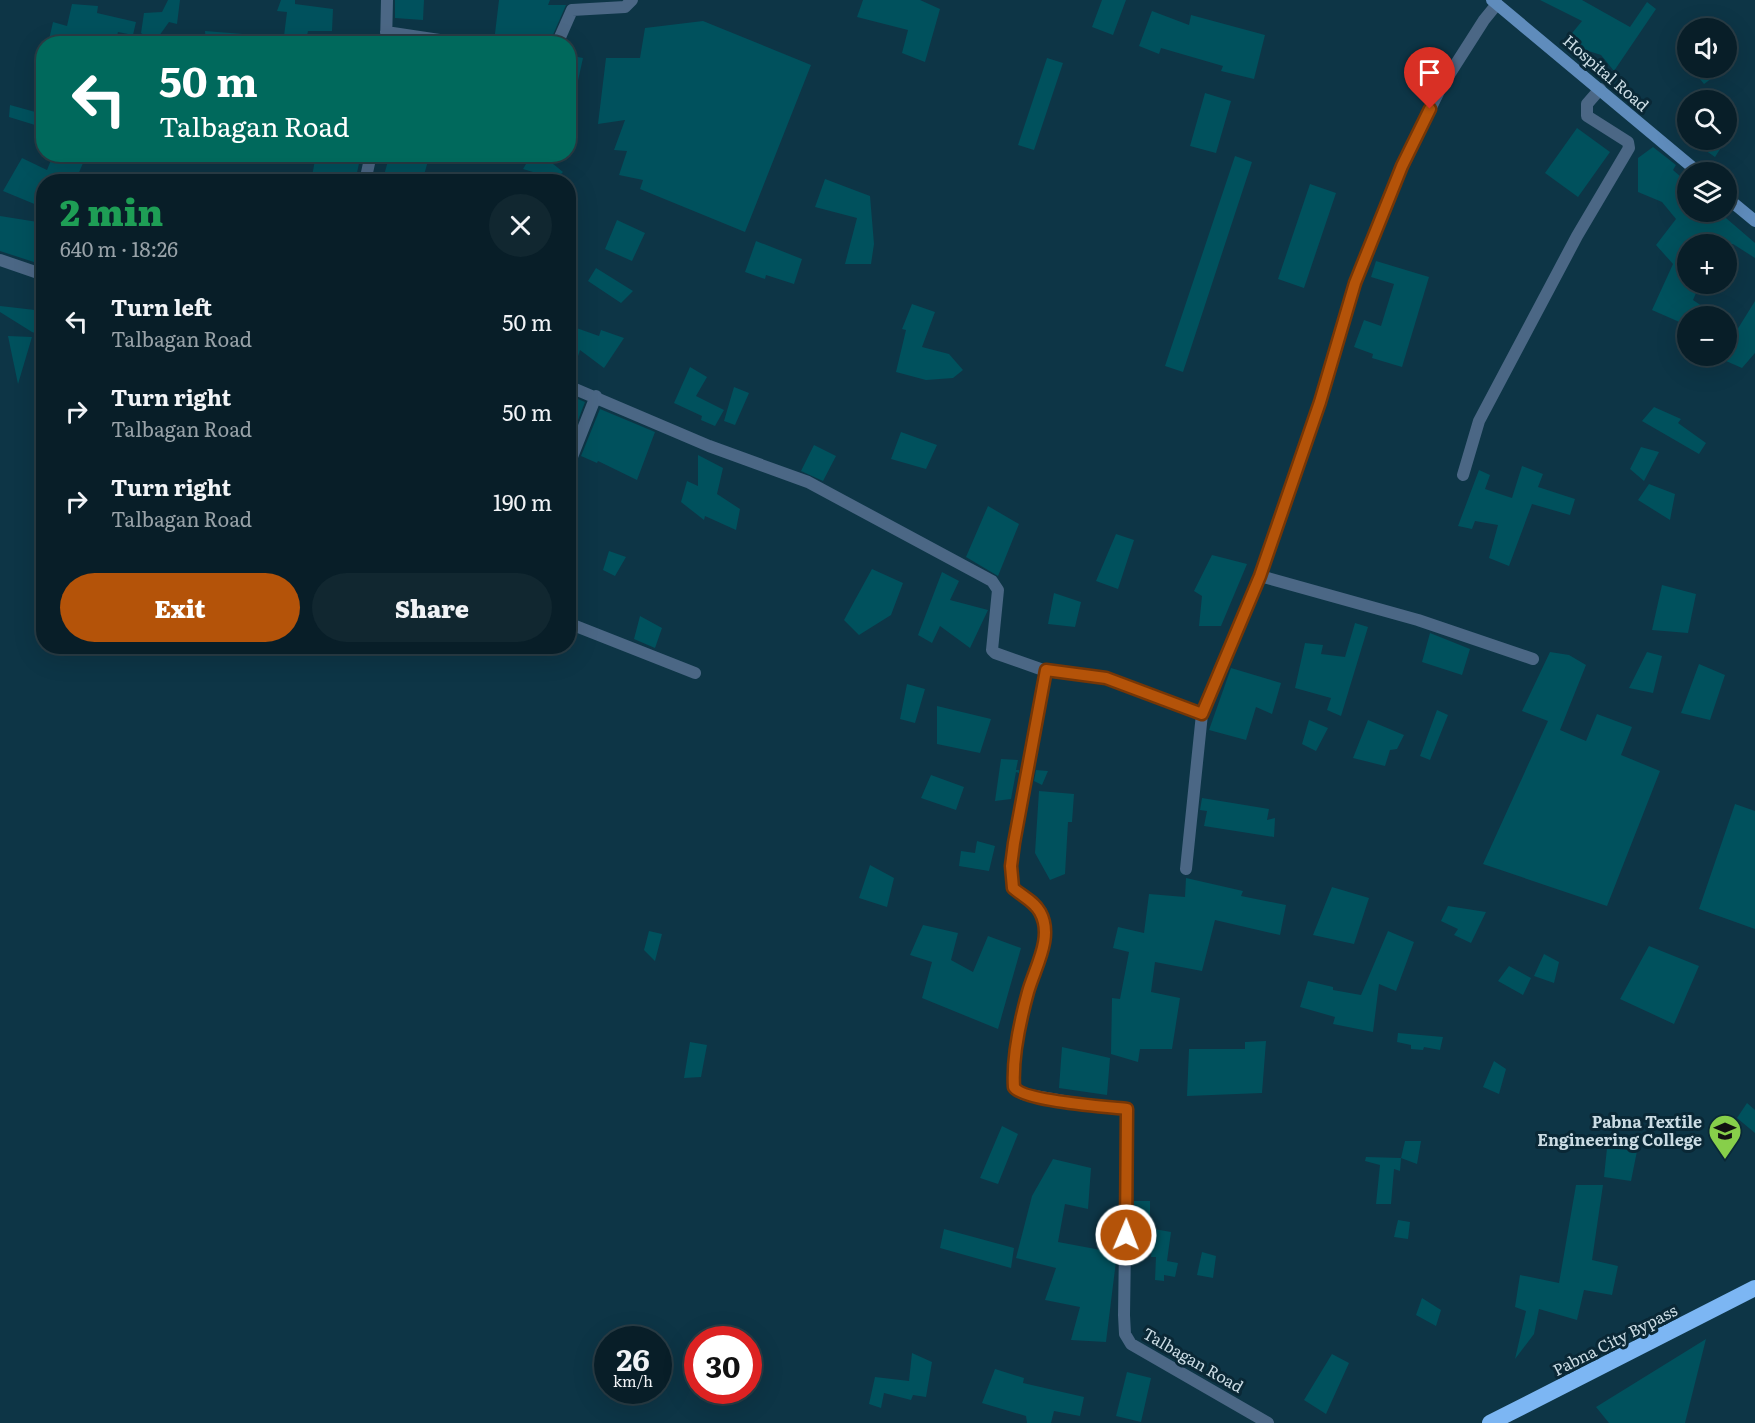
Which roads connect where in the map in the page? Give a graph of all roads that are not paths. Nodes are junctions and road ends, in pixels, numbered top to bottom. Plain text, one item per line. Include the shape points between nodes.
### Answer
1 (387, 0) edge
2 (632, 0) edge
3 (1495, 2) edge
4 (386, 36) edge
5 (561, 36) edge
6 (1600, 89) junction
7 (1686, 162) edge
8 (1737, 206) edge
9 (1755, 221) edge
10 (0, 261) edge
11 (36, 272) edge
12 (576, 389) edge
13 (596, 396) junction
14 (576, 447) edge
15 (1463, 476) dead end
16 (1260, 576) junction
17 (576, 626) edge
18 (1533, 659) dead end
19 (1046, 670) junction
20 (695, 673) dead end
21 (1202, 714) junction
22 (1186, 869) dead end
23 (1755, 1288) edge
24 (1268, 1423) edge
25 (1490, 1423) edge

1 - 4 street
2 - 5 street via 625,7 572,10
3 - 6 main road, Hospital Road
3 - 16 street via 1440,89 1402,166 1355,283 1320,402
6 - 7 main road, Hospital Road
6 - 15 street via 1587,104 1587,116 1628,142 1629,148 1577,236 1479,421
8 - 9 main road
10 - 11 street
12 - 13 street
13 - 14 street
13 - 19 street via 709,446 808,482 992,581 998,590 992,650
16 - 18 street via 1418,620
16 - 21 street
17 - 20 street
19 - 21 street via 1106,678
19 - 24 street, Talbagan Road via 1011,866 1013,888 1040,911 1045,925 1044,943 1028,991 1016,1050 1014,1087 1023,1094 1127,1109 1127,1339
21 - 22 street
23 - 25 highway, Pabna City Bypass

